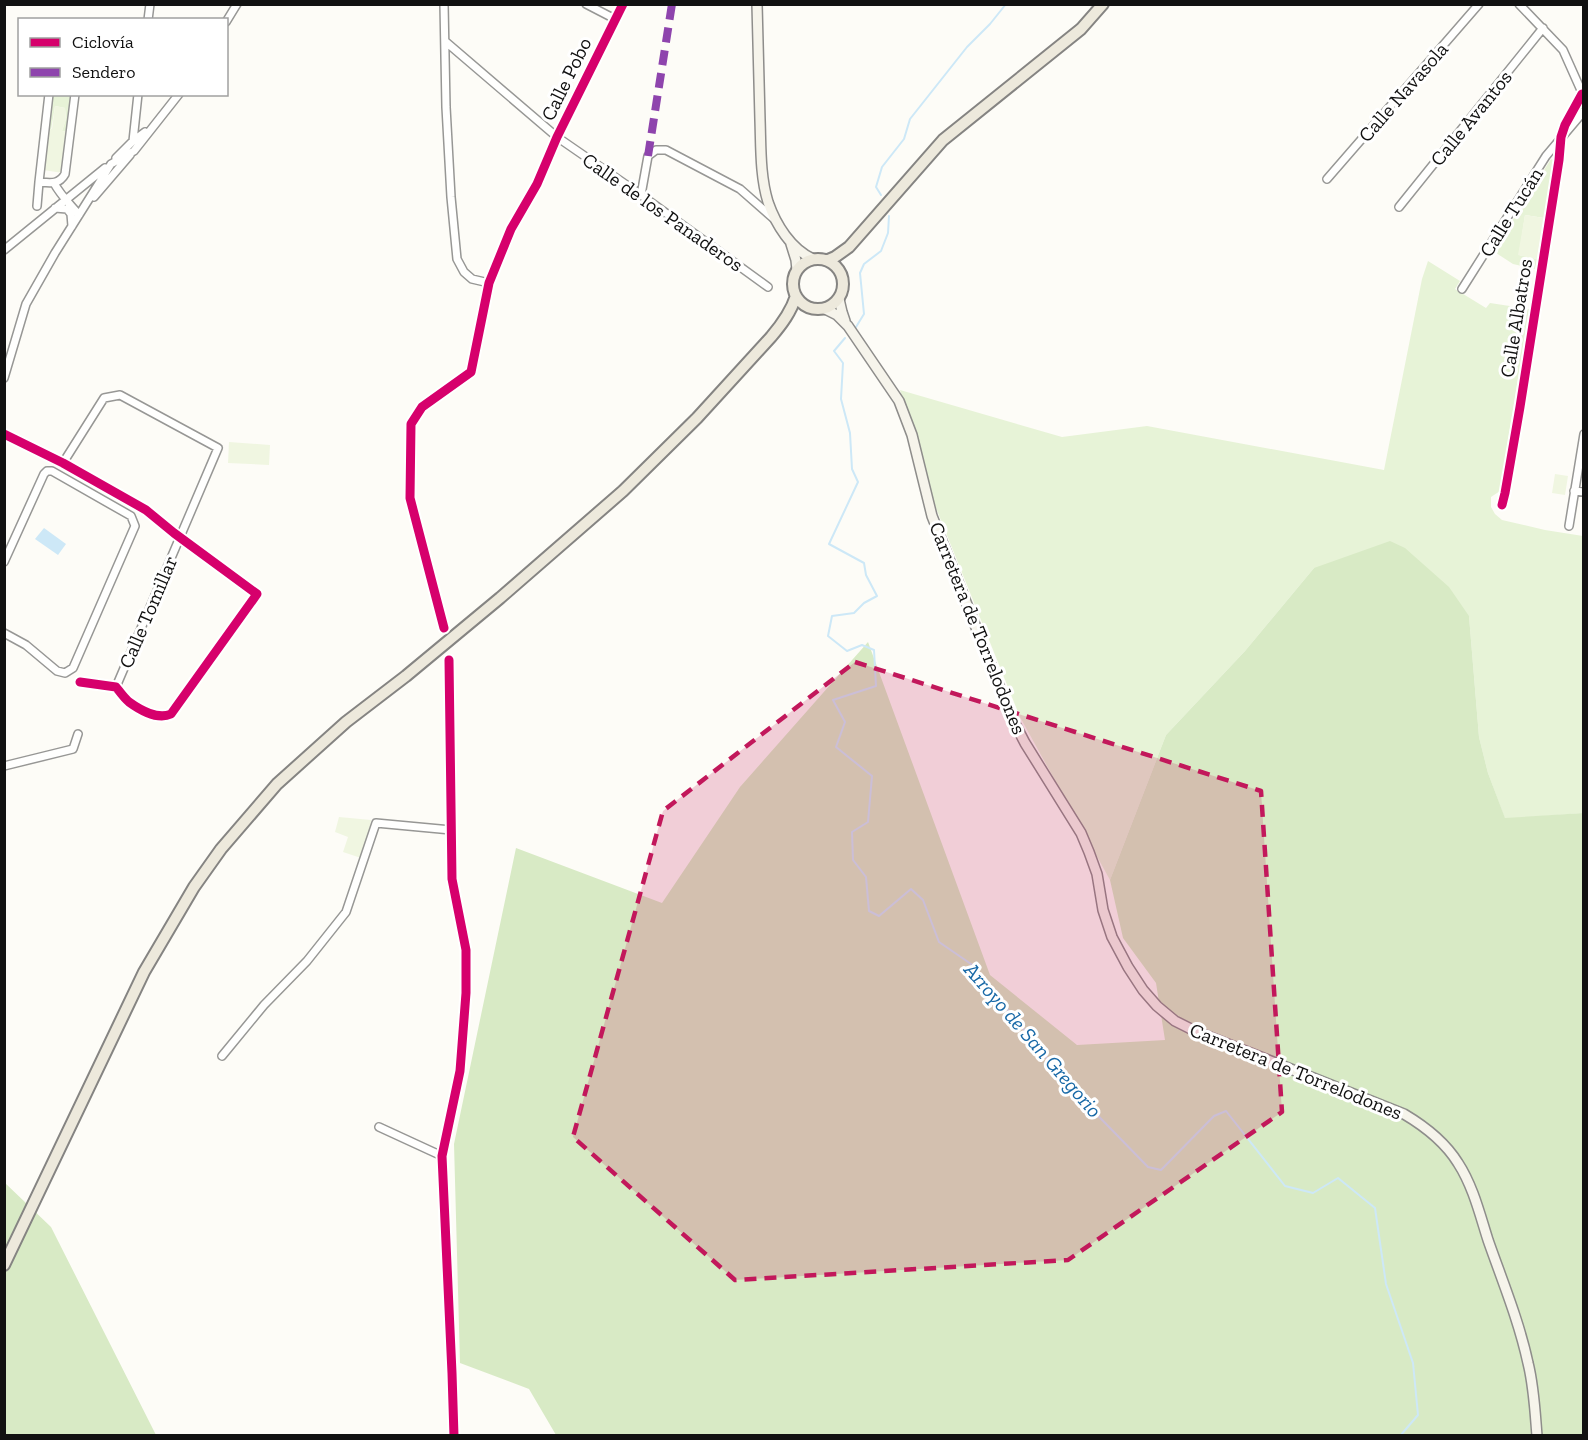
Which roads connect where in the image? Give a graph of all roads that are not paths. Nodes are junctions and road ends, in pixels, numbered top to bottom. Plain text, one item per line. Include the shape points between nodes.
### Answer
1 (237, 4) edge
2 (444, 4) edge
3 (586, 4) edge
4 (623, 4) edge
5 (757, 4) edge
6 (1103, 4) edge
7 (1479, 4) edge
8 (1519, 4) edge
9 (228, 18) edge
10 (615, 19) junction
11 (1543, 28) junction
12 (446, 42) junction
13 (1583, 95) edge
14 (50, 96) edge
15 (75, 96) edge
16 (138, 96) edge
17 (177, 96) edge
18 (1584, 111) edge
19 (152, 127) junction
20 (557, 137) junction
21 (1561, 137) junction
22 (132, 141) junction
23 (134, 151) junction
24 (111, 164) junction
25 (1327, 179) dead end
26 (39, 182) junction
27 (54, 183) junction
28 (641, 195) junction
29 (65, 200) junction
30 (37, 206) dead end
31 (1400, 207) dead end
32 (55, 208) junction
33 (79, 215) junction
34 (778, 222) junction
35 (72, 226) junction
36 (790, 242) junction
37 (849, 247) junction
38 (4, 250) edge
39 (813, 259) junction
40 (828, 260) junction
41 (797, 270) junction
42 (840, 271) junction
43 (489, 283) junction
44 (768, 287) dead end
45 (1462, 289) dead end
46 (796, 296) junction
47 (839, 299) junction
48 (809, 308) junction
49 (825, 309) junction
50 (781, 325) junction
51 (848, 326) junction
52 (4, 378) edge
53 (1584, 434) edge
54 (4, 435) edge
55 (1583, 446) edge
56 (63, 463) junction
57 (1574, 491) junction
58 (1584, 492) edge
59 (1502, 504) dead end
60 (1569, 526) dead end
61 (180, 537) junction
62 (4, 562) edge
63 (444, 628) dead end
64 (4, 633) edge
65 (448, 660) dead end
66 (81, 682) dead end
67 (116, 687) junction
68 (78, 734) dead end
69 (4, 766) edge
70 (451, 830) junction
71 (222, 1056) dead end
72 (379, 1127) dead end
73 (442, 1156) junction
74 (4, 1265) edge
75 (454, 1436) edge
76 (1537, 1436) edge

1 - 9 street
2 - 12 street
3 - 10 street
4 - 10 street, Calle Pobo
5 - 34 main road via 762,167 768,202
6 - 37 main road via 1081,29 943,140
7 - 25 street, Calle Navasola
8 - 11 street
10 - 20 street, Calle Pobo
11 - 13 street via 1563,50
11 - 31 street, Calle Avantos
12 - 20 street, Calle de los Panaderos
12 - 43 street via 457,260 472,279
13 - 21 street, Calle Tucán
14 - 26 street
15 - 27 street via 65,174
16 - 22 street
17 - 19 street
18 - 21 street, Calle Tucán
19 - 22 street
19 - 23 street
20 - 28 street, Calle de los Panaderos
20 - 43 street, Calle Pobo
21 - 45 street, Calle Tucán
21 - 59 street, Calle Albatros
22 - 24 street
23 - 24 street
23 - 33 street
24 - 29 street
24 - 33 street
26 - 27 street
26 - 30 street
27 - 29 street
28 - 34 street via 648,156 656,150 666,150 740,189
28 - 44 street, Calle de los Panaderos
29 - 32 street
29 - 33 street
32 - 35 street via 71,214
32 - 38 street
33 - 35 street
34 - 36 main road
35 - 52 street via 26,304
36 - 39 main road
36 - 41 main road
37 - 40 main road
37 - 42 main road
39 - 40 main road
39 - 41 main road
40 - 42 main road
41 - 46 main road via 793,278
42 - 47 main road via 844,280
43 - 63 street, Calle Pobo via 471,372 422,407 411,424 410,498
46 - 48 main road
46 - 50 main road
47 - 49 main road
47 - 51 main road, Carretera de Torrelodones
48 - 49 main road
48 - 50 main road
49 - 51 main road, Carretera de Torrelodones
50 - 74 main road via 697,418 623,490 492,605 346,722 278,784 221,849 144,972
51 - 76 main road, Carretera de Torrelodones via 898,401 912,435 932,516 1011,716 1081,832 1097,874 1112,937 1128,967 1143,990 1175,1021 1404,1114 1442,1142 1471,1189 1519,1328 1531,1378
53 - 55 street
54 - 56 street
55 - 57 street
56 - 61 street via 146,510
56 - 61 street, Calle Tomillar via 104,398 120,395 218,448
57 - 58 street
57 - 60 street
61 - 67 street, Calle Tomillar
61 - 67 street, Calle Tomillar via 256,594 171,714 154,715 128,701
62 - 64 street via 47,471 132,516 135,526 73,668 65,673 57,671 26,645
65 - 70 street
66 - 67 street, Calle Tomillar
68 - 69 street via 73,749
70 - 71 street via 376,823 346,912 308,961 264,1005
70 - 73 street via 452,879 466,950 466,993 460,1071
72 - 73 street
73 - 75 street

